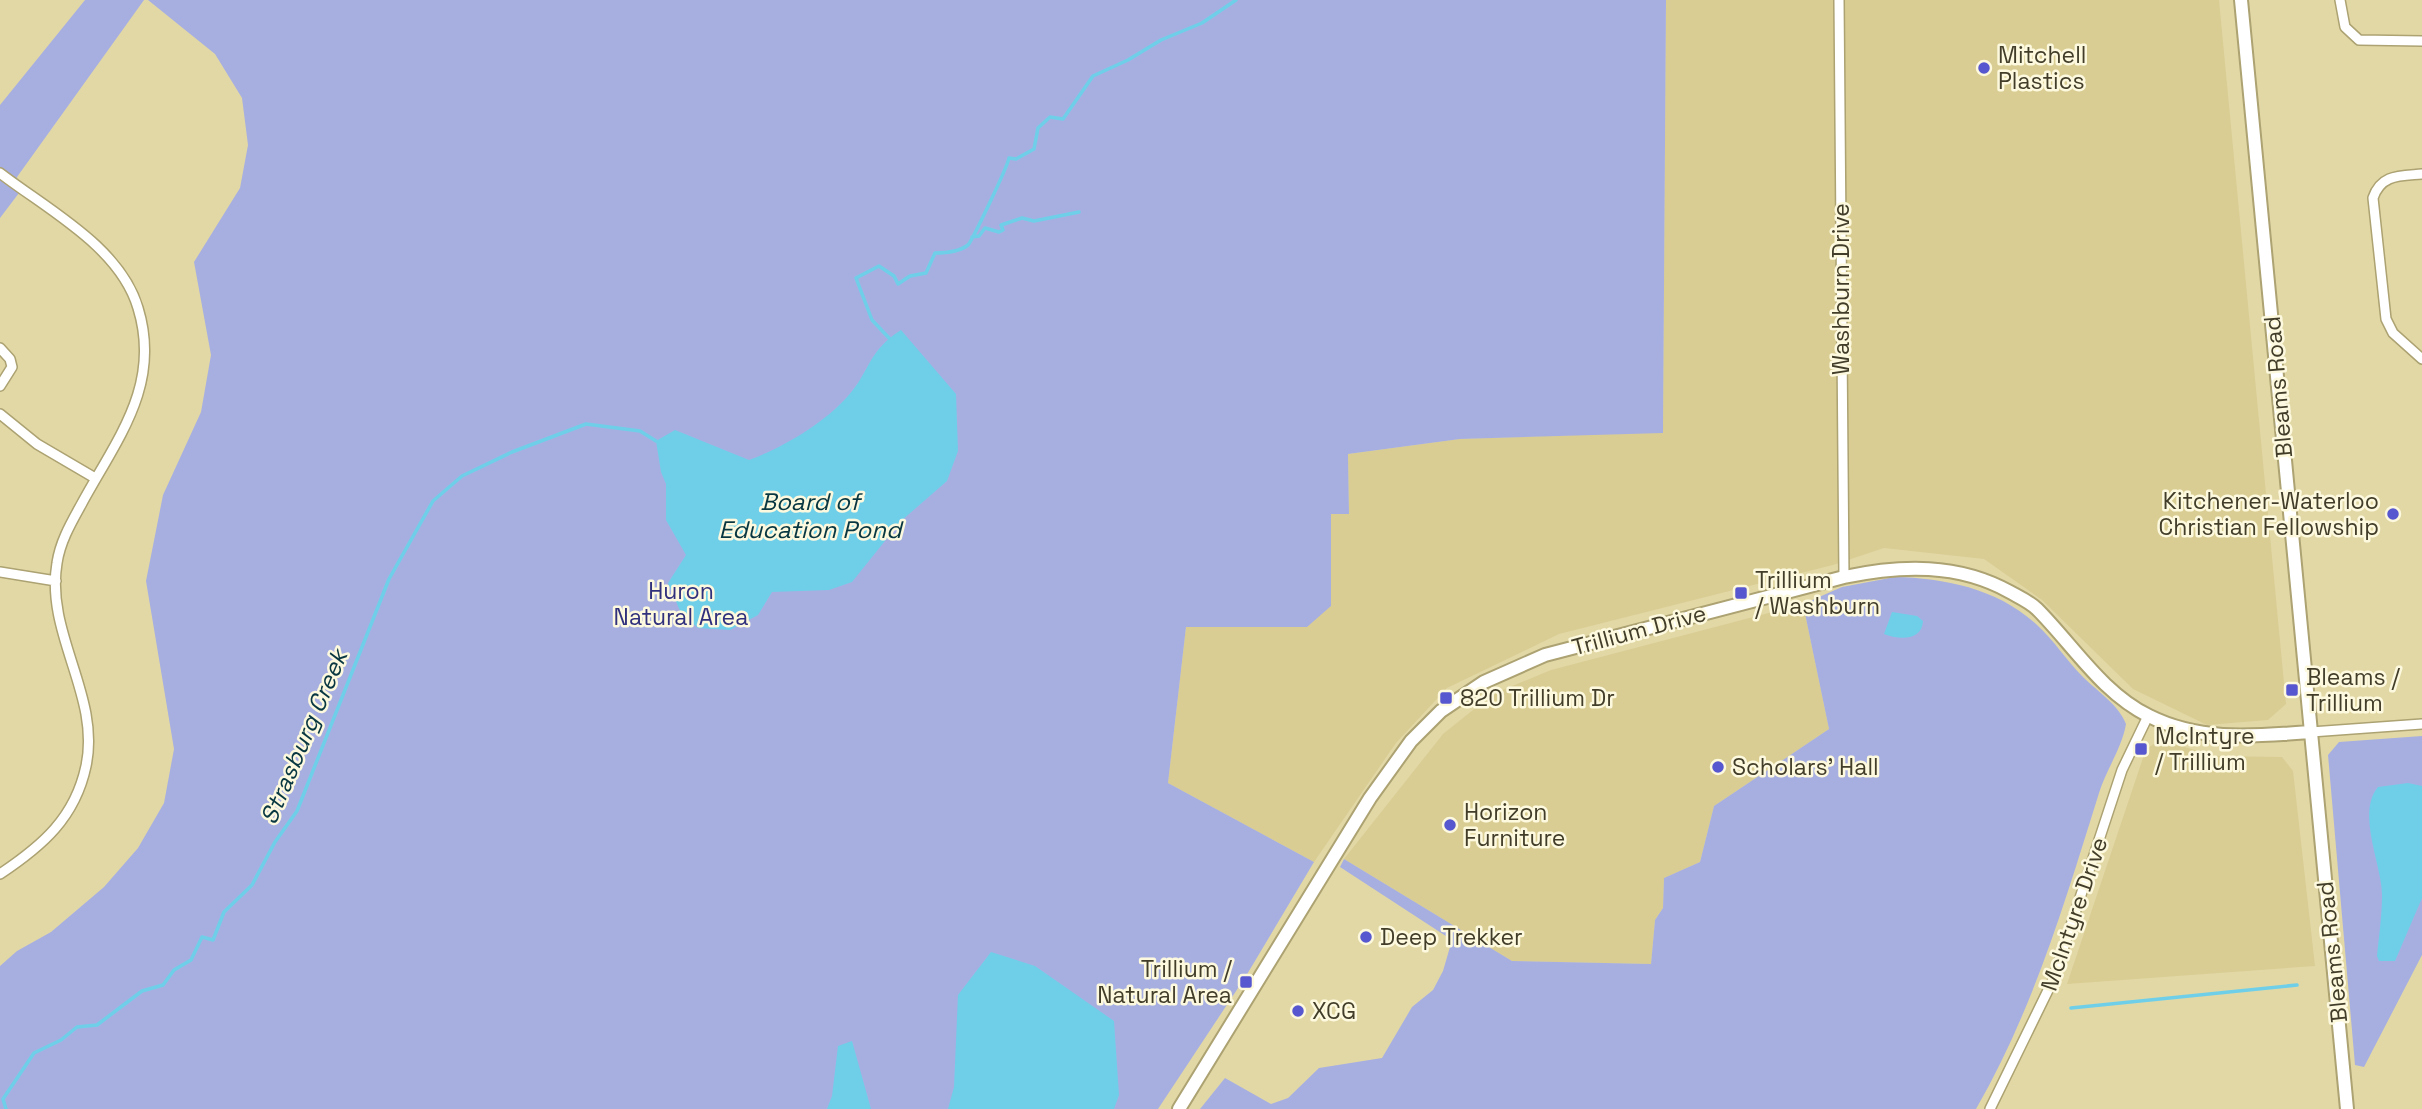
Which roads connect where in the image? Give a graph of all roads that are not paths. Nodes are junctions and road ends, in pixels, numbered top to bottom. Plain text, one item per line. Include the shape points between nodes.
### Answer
1 (1839, 0) edge
2 (2241, 0) edge
3 (2340, 0) edge
4 (2422, 41) edge
5 (0, 173) edge
6 (2422, 174) edge
7 (0, 348) edge
8 (2422, 359) edge
9 (0, 386) edge
10 (0, 414) edge
11 (95, 478) junction
12 (0, 572) edge
13 (1844, 577) junction
14 (55, 581) junction
15 (2148, 716) junction
16 (2422, 723) edge
17 (2311, 732) junction
18 (0, 874) edge
19 (1179, 1109) edge
20 (1990, 1109) edge
21 (2347, 1109) edge

1 - 13 street, Washburn Drive
2 - 17 street, Bleams Road
3 - 4 street via 2345,27 2359,40
5 - 11 street via 98,248 118,270 138,307 145,347 143,383 133,412
6 - 8 street via 2385,179 2373,198 2386,319 2393,333
7 - 9 street via 12,367
10 - 11 street via 37,444
11 - 14 street via 62,543
12 - 14 street
13 - 15 street, Trillium Drive via 1920,567 1964,573 2003,588 2034,606 2114,693
13 - 19 street, Trillium Drive via 1545,655 1484,682 1441,711 1370,798
14 - 18 street via 64,643 87,716 87,765 57,830
15 - 17 street, Trillium Drive via 2194,733 2239,737
15 - 20 street, McIntyre Drive via 2122,770 2053,980
16 - 17 street
17 - 21 street, Bleams Road

